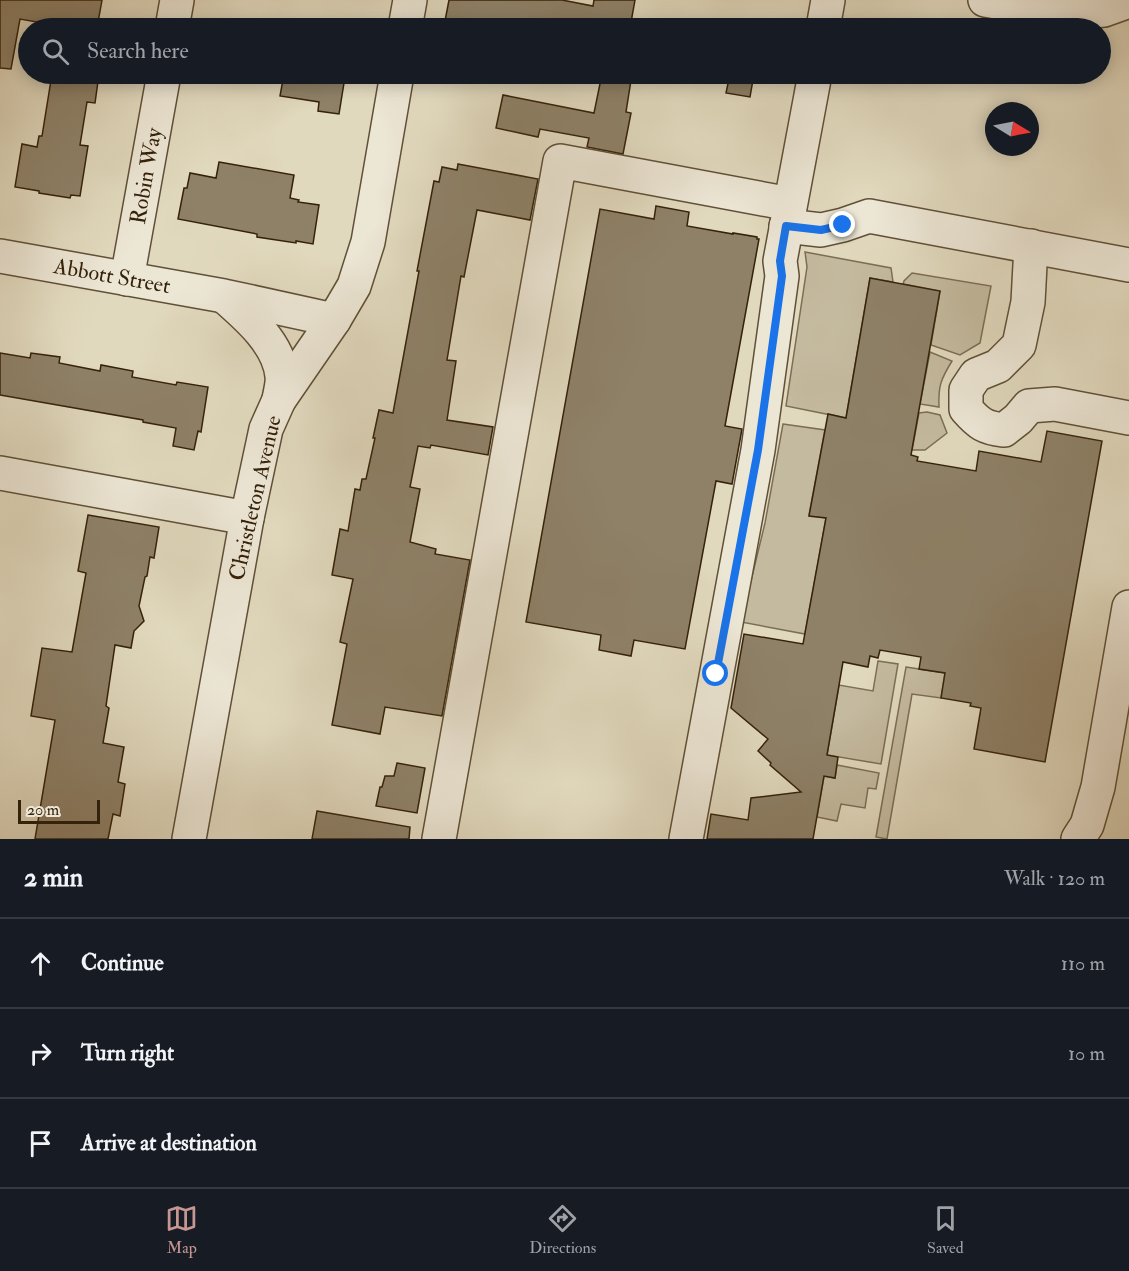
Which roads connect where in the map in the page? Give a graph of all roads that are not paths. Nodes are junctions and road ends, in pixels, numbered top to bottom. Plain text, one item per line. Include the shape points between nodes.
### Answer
1 (177, 0) edge
2 (410, 0) edge
3 (828, 0) edge
4 (985, 0) edge
5 (1129, 1) edge
6 (174, 18) edge
7 (407, 18) edge
8 (825, 18) edge
9 (162, 84) edge
10 (395, 84) edge
11 (812, 84) edge
12 (788, 215) junction
13 (1032, 246) junction
14 (0, 256) edge
15 (1129, 265) edge
16 (127, 279) junction
17 (224, 296) junction
18 (334, 320) junction
19 (279, 400) junction
20 (1129, 418) edge
21 (0, 473) edge
22 (247, 518) junction
23 (1129, 608) edge
24 (189, 839) edge
25 (439, 839) edge
26 (686, 839) edge
27 (1078, 839) edge

1 - 6 street
2 - 7 street
3 - 8 street
4 - 5 street via 1062,14 1104,10
9 - 16 street, Robin Way
10 - 18 street, Christleton Avenue via 368,242 354,286
11 - 12 street
12 - 13 street via 821,230 869,216
12 - 25 street via 560,161
12 - 26 street via 768,259 782,276 758,450
13 - 15 street
13 - 20 street via 1028,302 1019,345 998,366 976,375 966,390 966,409 990,429 1004,430 1029,406 1055,404
14 - 16 street, Abbott Street
16 - 17 street, Abbott Street
17 - 18 street, Abbott Street
17 - 19 street via 255,324 274,352 282,378
18 - 19 street, Christleton Avenue
19 - 22 street, Christleton Avenue via 266,429
21 - 22 street
22 - 24 street, Christleton Avenue
23 - 27 street via 1098,787 1087,825

